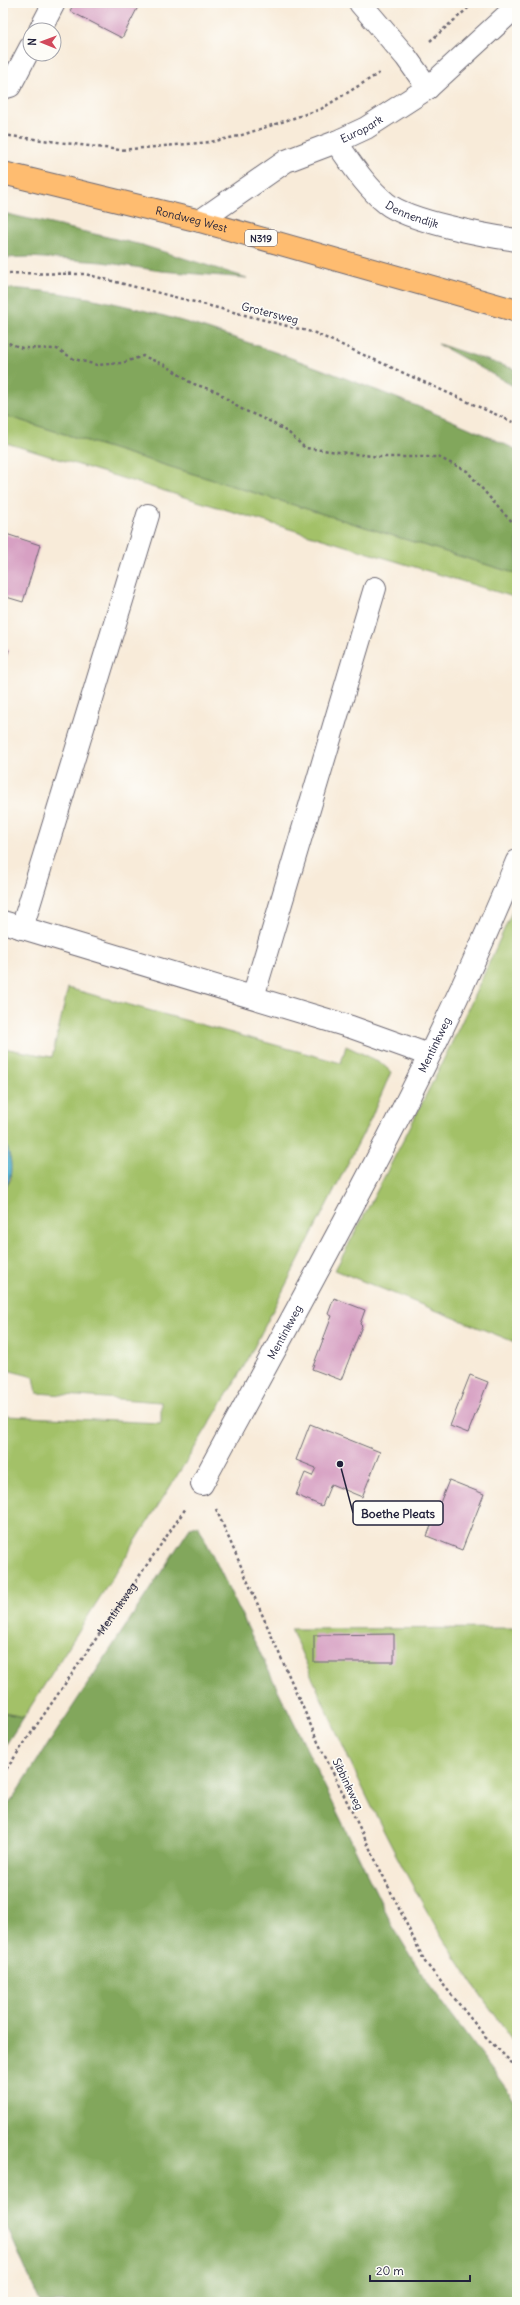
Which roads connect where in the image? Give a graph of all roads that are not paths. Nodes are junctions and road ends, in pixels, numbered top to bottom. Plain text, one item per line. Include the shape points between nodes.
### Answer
1 (54, 3) edge
2 (360, 3) edge
3 (517, 6) edge
4 (44, 22) edge
5 (23, 62) edge
6 (3, 88) edge
7 (428, 88) junction
8 (336, 142) junction
9 (3, 173) edge
10 (200, 222) junction
11 (517, 240) edge
12 (517, 311) edge
13 (148, 516) dead end
14 (375, 588) dead end
15 (517, 861) edge
16 (13, 925) edge
17 (253, 997) junction
18 (429, 1055) junction
19 (202, 1484) road end

1 - 4 street
2 - 7 street via 406,57
3 - 7 street, Europark
5 - 6 street via 10,86
7 - 8 street, Europark via 366,128
8 - 10 street, Europark via 286,161
8 - 11 street, Dennendijk via 368,186 387,204 406,215
9 - 10 main road, Rondweg West / N319
10 - 12 main road, Rondweg West / N319
13 - 16 street
14 - 17 street
15 - 18 street, Mentinkweg
16 - 17 street
17 - 18 street via 351,1027
18 - 19 street, Mentinkweg via 316,1276

